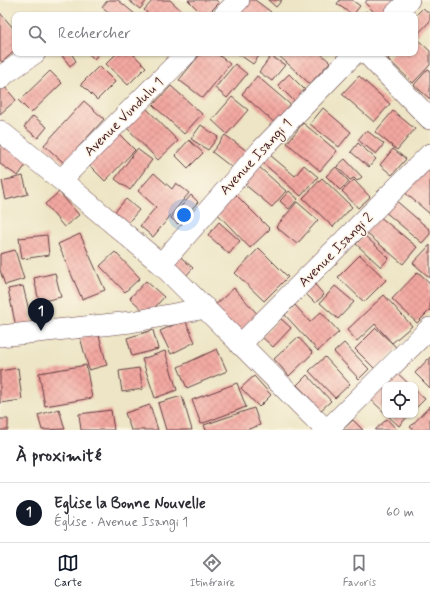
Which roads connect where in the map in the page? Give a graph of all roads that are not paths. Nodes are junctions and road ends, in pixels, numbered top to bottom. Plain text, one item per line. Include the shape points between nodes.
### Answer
1 (239, 0) edge
2 (409, 0) edge
3 (227, 12) edge
4 (397, 12) edge
5 (31, 56) edge
6 (184, 56) edge
7 (352, 56) edge
8 (369, 56) edge
9 (0, 79) edge
10 (430, 119) edge
11 (0, 131) edge
12 (430, 154) edge
13 (61, 180) junction
14 (161, 264) junction
15 (206, 308) junction
16 (430, 328) edge
17 (0, 336) edge
18 (240, 345) junction
19 (327, 430) edge

1 - 3 street
2 - 4 street
5 - 9 street
6 - 13 street, Avenue Vundulu 1
7 - 14 street, Avenue Isangi 1 via 263,148
8 - 10 street
11 - 13 street
12 - 18 street, Avenue Isangi 2
13 - 14 street
14 - 15 street
15 - 17 street via 131,322
15 - 18 street
16 - 19 street
18 - 19 street

